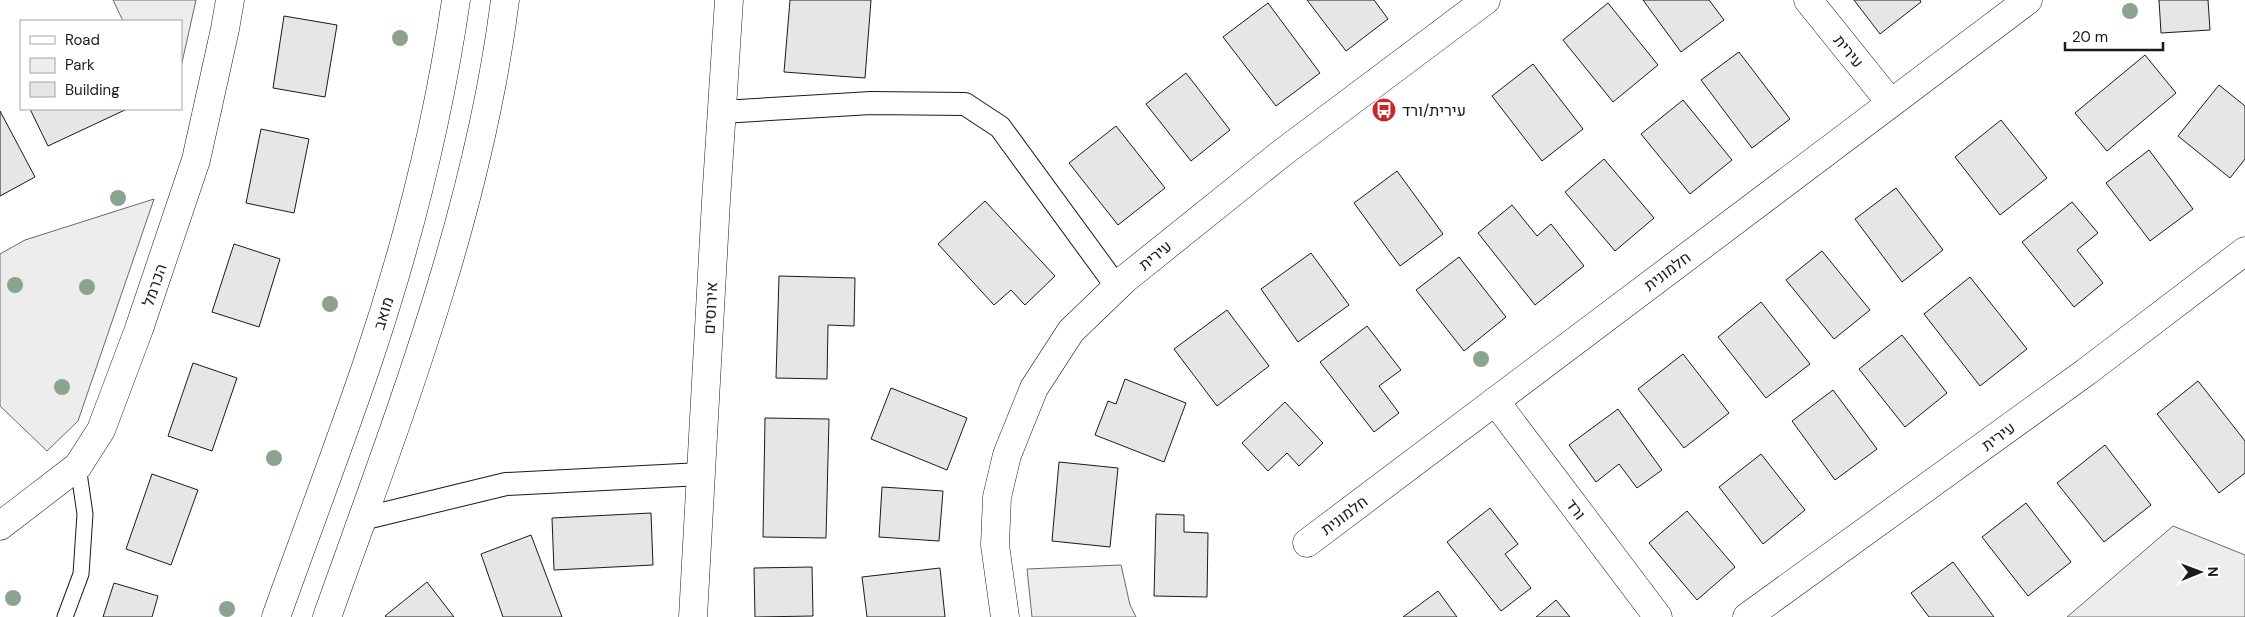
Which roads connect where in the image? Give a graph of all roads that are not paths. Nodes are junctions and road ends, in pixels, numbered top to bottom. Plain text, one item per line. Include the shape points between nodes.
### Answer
1 (230, 0) edge
2 (456, 0) edge
3 (504, 0) edge
4 (729, 0) edge
5 (1486, 0) edge
6 (1808, 0) edge
7 (2028, 0) edge
8 (1890, 102) junction
9 (722, 112) junction
10 (2245, 251) edge
11 (1117, 287) junction
12 (1494, 401) junction
13 (78, 466) junction
14 (701, 474) junction
15 (362, 519) junction
16 (0, 526) edge
17 (1307, 543) dead end
18 (65, 617) edge
19 (276, 617) edge
20 (327, 617) edge
21 (693, 617) edge
22 (1005, 617) edge
23 (1658, 617) edge
24 (1747, 617) edge

1 - 13 street, הכרמל via 196,160 140,329 101,430
2 - 19 street, מואב via 444,78 424,170 396,269 368,363
3 - 15 street via 491,87 471,182 413,378
4 - 9 street, אירוסים
5 - 11 street, עירית via 1282,154
6 - 8 street, עירית
7 - 8 street, חלמונית
8 - 12 street, חלמונית
9 - 11 street via 871,103 965,104 1000,127
9 - 14 street, אירוסים
10 - 24 street, עירית via 2086,372
11 - 22 street, עירית via 1071,330 1034,388 1007,455 997,497 995,545
12 - 17 street, חלמונית
12 - 23 street, ורד
13 - 16 street, הכרמל
13 - 18 lane via 85,514 81,574
14 - 15 street via 506,484
14 - 21 street, אירוסים
15 - 20 street

